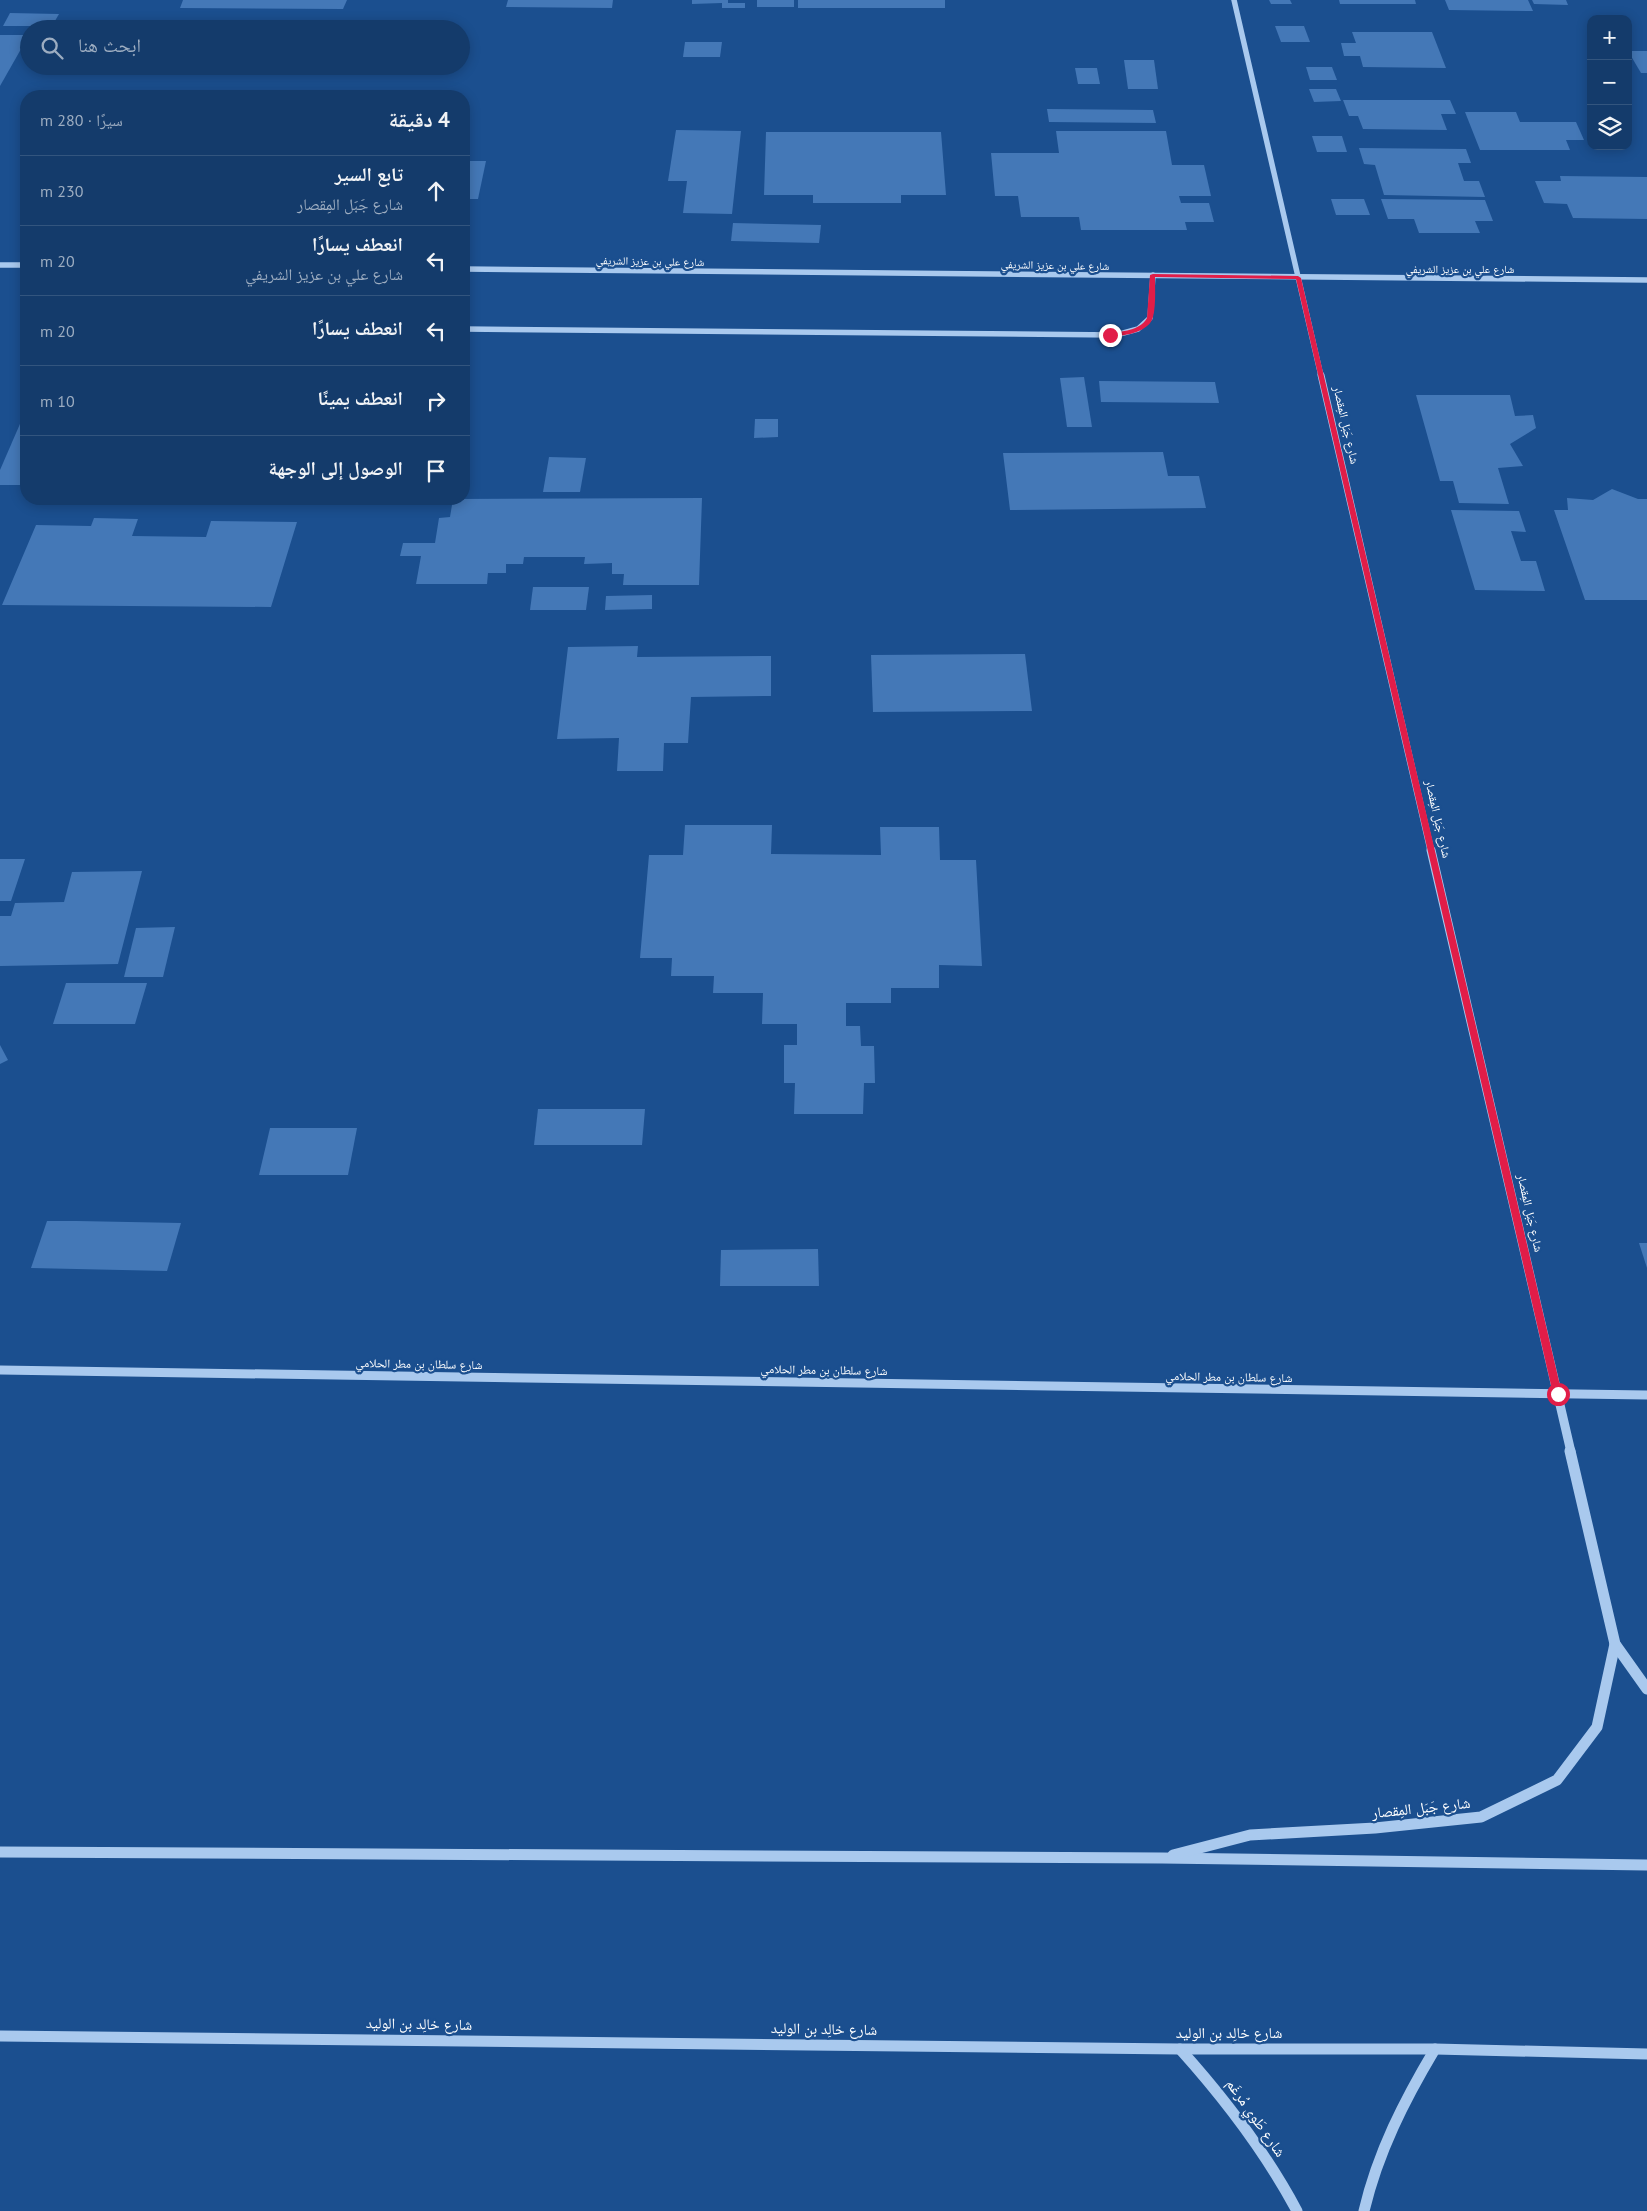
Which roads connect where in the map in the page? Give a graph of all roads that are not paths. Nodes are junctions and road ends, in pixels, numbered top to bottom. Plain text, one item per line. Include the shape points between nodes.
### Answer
1 (1234, 0) edge
2 (0, 264) edge
3 (20, 265) edge
4 (470, 269) edge
5 (1153, 275) junction
6 (1298, 278) junction
7 (1647, 280) edge
8 (470, 328) edge
9 (0, 1370) edge
10 (1558, 1394) junction
11 (1647, 1395) edge
12 (1615, 1644) junction
13 (1647, 1689) edge
14 (0, 1852) edge
15 (1162, 1858) junction
16 (1647, 1865) edge
17 (0, 2036) edge
18 (1180, 2049) junction
19 (1435, 2049) junction
20 (1647, 2054) edge
21 (1296, 2211) edge
22 (1364, 2211) edge

1 - 6 street, شارع جَبَل المِقصار
2 - 3 street
4 - 5 street, شارع علي بن عزيز الشريفي
5 - 6 street, شارع علي بن عزيز الشريفي
5 - 8 street via 1150,318 1134,331 1110,335
6 - 7 street, شارع علي بن عزيز الشريفي
6 - 10 street, شارع جَبَل المِقصار
9 - 10 street, شارع سلطان بن مطر الحلامي
10 - 11 street, شارع سلطان بن مطر الحلامي
10 - 12 street, شارع جَبَل المِقصار
12 - 13 street, شارع جَبَل المِقصار
12 - 15 street, شارع جَبَل المِقصار via 1597,1727 1557,1780 1481,1817 1375,1828 1250,1835
14 - 15 street
15 - 16 street
17 - 18 street, شارع خالِد بن الوليد
18 - 19 street, شارع خالِد بن الوليد
18 - 21 street, شارع طَوي مُرغَم via 1227,2103 1259,2147
19 - 20 street, شارع خالِد بن الوليد
19 - 22 street via 1407,2095 1383,2147

